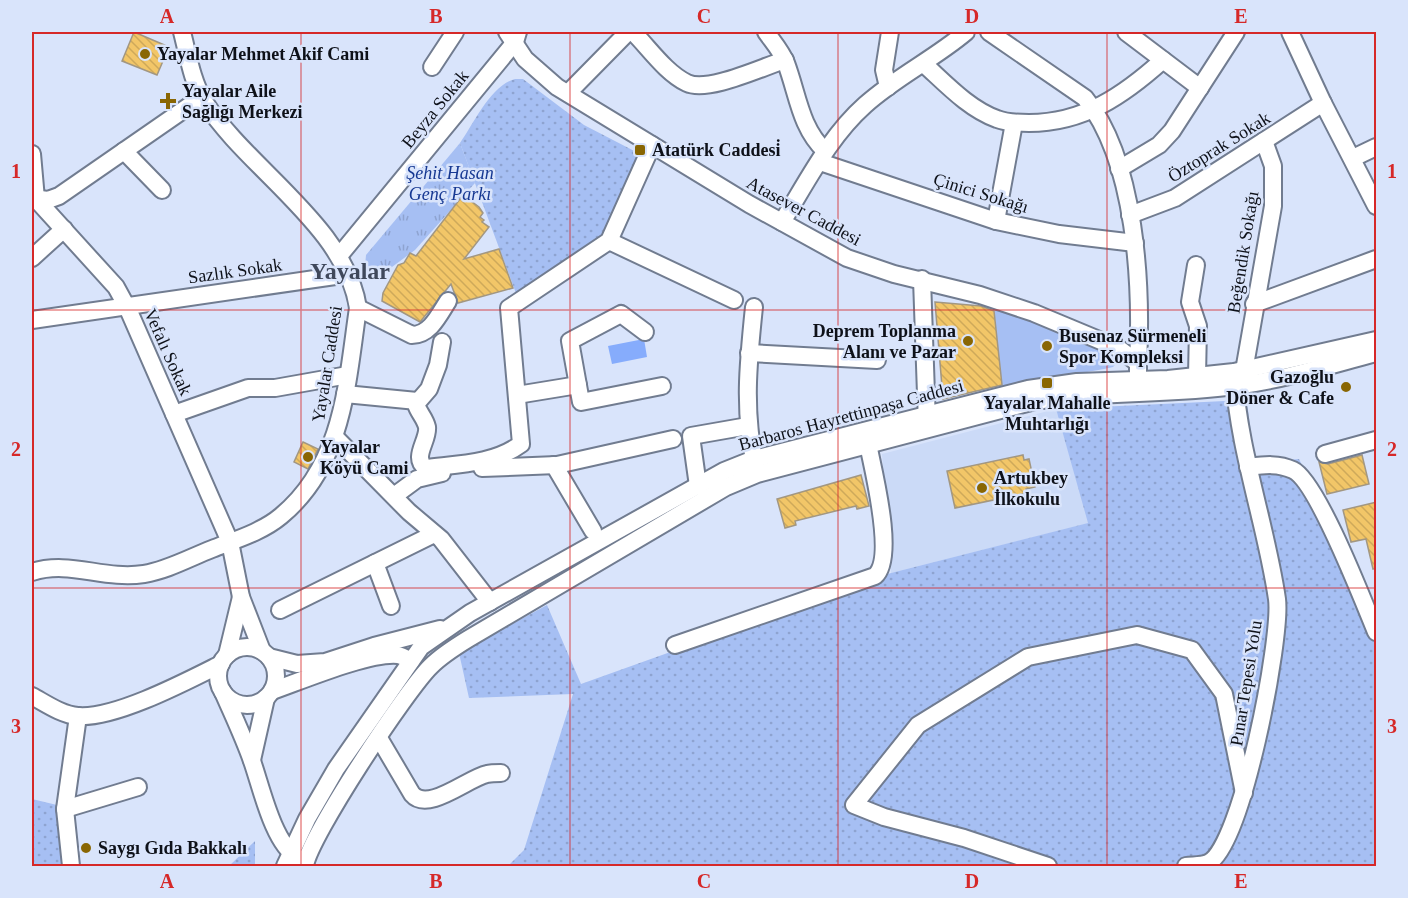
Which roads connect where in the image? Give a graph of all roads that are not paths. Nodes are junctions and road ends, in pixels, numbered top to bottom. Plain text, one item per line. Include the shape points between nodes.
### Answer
1 (182, 32) edge
2 (455, 32) edge
3 (628, 32) edge
4 (633, 32) edge
5 (766, 32) edge
6 (890, 32) edge
7 (966, 32) edge
8 (989, 32) edge
9 (1126, 32) edge
10 (1236, 32) edge
11 (1290, 32) edge
12 (514, 35) edge
13 (785, 60) junction
14 (1163, 60) junction
15 (924, 64) junction
16 (432, 67) dead end
17 (888, 87) junction
18 (1200, 88) junction
19 (568, 93) junction
20 (202, 97) junction
21 (1323, 103) junction
22 (1094, 109) junction
23 (1014, 123) junction
24 (1264, 141) junction
25 (652, 145) junction
26 (1377, 147) edge
27 (124, 151) junction
28 (32, 154) edge
29 (823, 157) junction
30 (1353, 158) junction
31 (1119, 169) junction
32 (162, 190) dead end
33 (34, 199) edge
34 (1377, 206) edge
35 (1130, 215) junction
36 (996, 221) junction
37 (782, 222) junction
38 (64, 229) junction
39 (609, 241) junction
40 (1135, 243) junction
41 (339, 256) junction
42 (32, 258) edge
43 (1377, 259) edge
44 (1196, 265) dead end
45 (349, 274) junction
46 (922, 279) junction
47 (734, 300) dead end
48 (448, 301) dead end
49 (1254, 304) junction
50 (127, 306) junction
51 (754, 307) dead end
52 (358, 308) junction
53 (32, 320) edge
54 (645, 332) dead end
55 (1377, 340) edge
56 (442, 342) dead end
57 (1377, 353) edge
58 (749, 354) junction
59 (877, 360) dead end
60 (1138, 371) junction
61 (348, 375) junction
62 (1237, 376) junction
63 (1197, 377) junction
64 (578, 385) junction
65 (662, 386) dead end
66 (345, 394) junction
67 (517, 395) junction
68 (417, 401) junction
69 (174, 414) junction
70 (927, 421) junction
71 (748, 426) junction
72 (335, 437) junction
73 (673, 439) dead end
74 (1377, 440) edge
75 (868, 444) junction
76 (1325, 454) dead end
77 (554, 465) junction
78 (755, 466) junction
79 (1248, 467) junction
80 (698, 486) junction
81 (394, 496) junction
82 (593, 531) dead end
83 (434, 534) junction
84 (230, 543) junction
85 (375, 563) junction
86 (32, 572) edge
87 (242, 597) junction
88 (490, 602) junction
89 (391, 606) dead end
90 (280, 610) dead end
91 (447, 627) junction
92 (1377, 632) edge
93 (675, 645) dead end
94 (266, 654) junction
95 (224, 660) junction
96 (411, 661) junction
97 (177, 686) junction
98 (221, 689) junction
99 (269, 695) junction
100 (32, 696) edge
101 (78, 716) junction
102 (379, 738) junction
103 (252, 760) junction
104 (501, 773) dead end
105 (138, 787) dead end
106 (1244, 794) junction
107 (65, 809) junction
108 (288, 860) edge
109 (305, 864) edge
110 (71, 867) edge
111 (1048, 867) edge
112 (1186, 867) edge

1 - 20 street, Yayalar Caddesi
2 - 16 street
3 - 19 street
4 - 13 street via 674,73 692,85 719,82
5 - 13 street
6 - 17 street via 885,70
7 - 15 street
8 - 22 street via 1085,98
9 - 14 street
10 - 18 street
11 - 21 street
12 - 19 street, Atasever Caddesi via 525,59
12 - 41 street, Beyza Sokak
13 - 29 street via 805,125
14 - 18 street
14 - 22 street via 1125,92
15 - 17 street
15 - 23 street via 971,105
17 - 29 street via 864,106
18 - 31 street via 1160,145
19 - 25 street, Atasever Caddesi
20 - 27 street
20 - 41 street, Yayalar Caddesi
21 - 24 street, Öztoprak Sokak
21 - 30 street
22 - 23 street via 1063,120
22 - 31 street
23 - 36 street
24 - 35 street, Öztoprak Sokak via 1175,198
24 - 49 street, Beğendik Sokağı via 1273,166 1273,206
25 - 37 street, Atasever Caddesi
25 - 39 street
26 - 30 street
27 - 32 street
27 - 33 street via 59,196
28 - 33 street
29 - 36 street, Çinici Sokağı
29 - 37 street
30 - 34 street
31 - 35 street
33 - 38 street, Vefalı Sokak
35 - 40 street
36 - 40 street, Çinici Sokağı
37 - 46 street, Atasever Caddesi via 847,258
38 - 42 street
38 - 50 street, Vefalı Sokak via 116,287
39 - 47 street
39 - 67 street via 509,308
40 - 60 street via 1140,301
41 - 45 street, Yayalar Caddesi
43 - 49 street
44 - 63 street via 1190,302 1198,326
45 - 50 street, Sazlık Sokak
45 - 52 street, Yayalar Caddesi
46 - 60 street, Atasever Caddesi via 1035,313 1118,348
46 - 70 street
48 - 52 street via 429,328 417,335
49 - 62 street, Beğendik Sokağı
50 - 53 street, Sazlık Sokak
50 - 69 street, Vefalı Sokak
51 - 58 street
52 - 61 street, Yayalar Caddesi
54 - 64 street via 621,314 570,341
55 - 62 street, Barbaros Hayrettinpaşa Caddesi
56 - 68 street via 429,389
57 - 62 street, Barbaros Hayrettinpaşa Caddesi via 1300,373
58 - 59 street
58 - 71 street
60 - 63 street, Barbaros Hayrettinpaşa Caddesi
60 - 70 street, Barbaros Hayrettinpaşa Caddesi via 991,397
61 - 66 street, Yayalar Caddesi
61 - 69 street via 275,388 248,388
62 - 63 street, Barbaros Hayrettinpaşa Caddesi
62 - 70 street, Barbaros Hayrettinpaşa Caddesi via 1180,391 1072,395
62 - 79 street, Pınar Tepesi Yolu
64 - 65 street via 581,402
64 - 67 street
66 - 68 street
66 - 72 street, Yayalar Caddesi
67 - 68 street via 521,444 492,459 426,468 419,459 427,427
69 - 84 street, Vefalı Sokak
70 - 75 street, Barbaros Hayrettinpaşa Caddesi
70 - 78 street, Barbaros Hayrettinpaşa Caddesi
71 - 78 street
71 - 80 street via 691,436
72 - 81 street
72 - 84 street, Yayalar Caddesi via 322,465 293,504 264,527
73 - 77 street
74 - 76 street
75 - 78 street, Barbaros Hayrettinpaşa Caddesi
75 - 93 street via 882,532 881,570 875,576
77 - 81 street via 482,468 424,476
77 - 82 street
78 - 80 street, Barbaros Hayrettinpaşa Caddesi
78 - 102 street, Barbaros Hayrettinpaşa Caddesi via 449,651 412,687
79 - 92 street via 1276,464 1295,470 1306,482
79 - 106 street, Pınar Tepesi Yolu via 1277,602 1274,650
80 - 88 street, Barbaros Hayrettinpaşa Caddesi
81 - 83 street
83 - 85 street
83 - 88 street
84 - 86 street, Yayalar Caddesi via 169,568 143,574 99,575 60,567
84 - 87 street, Vefalı Sokak
85 - 89 street
85 - 90 street
87 - 94 street, Vefalı Sokak
87 - 95 street
88 - 91 street, Barbaros Hayrettinpaşa Caddesi
91 - 94 street via 325,663 297,664
91 - 96 street, Barbaros Hayrettinpaşa Caddesi via 421,647
94 - 95 street via 244,647
94 - 99 street via 276,674
95 - 97 street
95 - 98 street via 218,673
96 - 99 street via 401,655 389,655 333,669
96 - 108 street, Barbaros Hayrettinpaşa Caddesi via 336,769
97 - 98 street
97 - 101 street via 123,707
98 - 99 street via 238,704 257,703
98 - 103 street
99 - 103 street
100 - 101 street
101 - 107 street
102 - 104 street via 419,800 432,800 486,774
102 - 109 street, Barbaros Hayrettinpaşa Caddesi via 329,817
103 - 108 street
105 - 107 street
106 - 111 street via 1224,694 1192,650 1137,635 1028,657 918,724 854,805
106 - 112 street, Pınar Tepesi Yolu via 1220,851 1209,863
107 - 110 street
108 - 109 street

